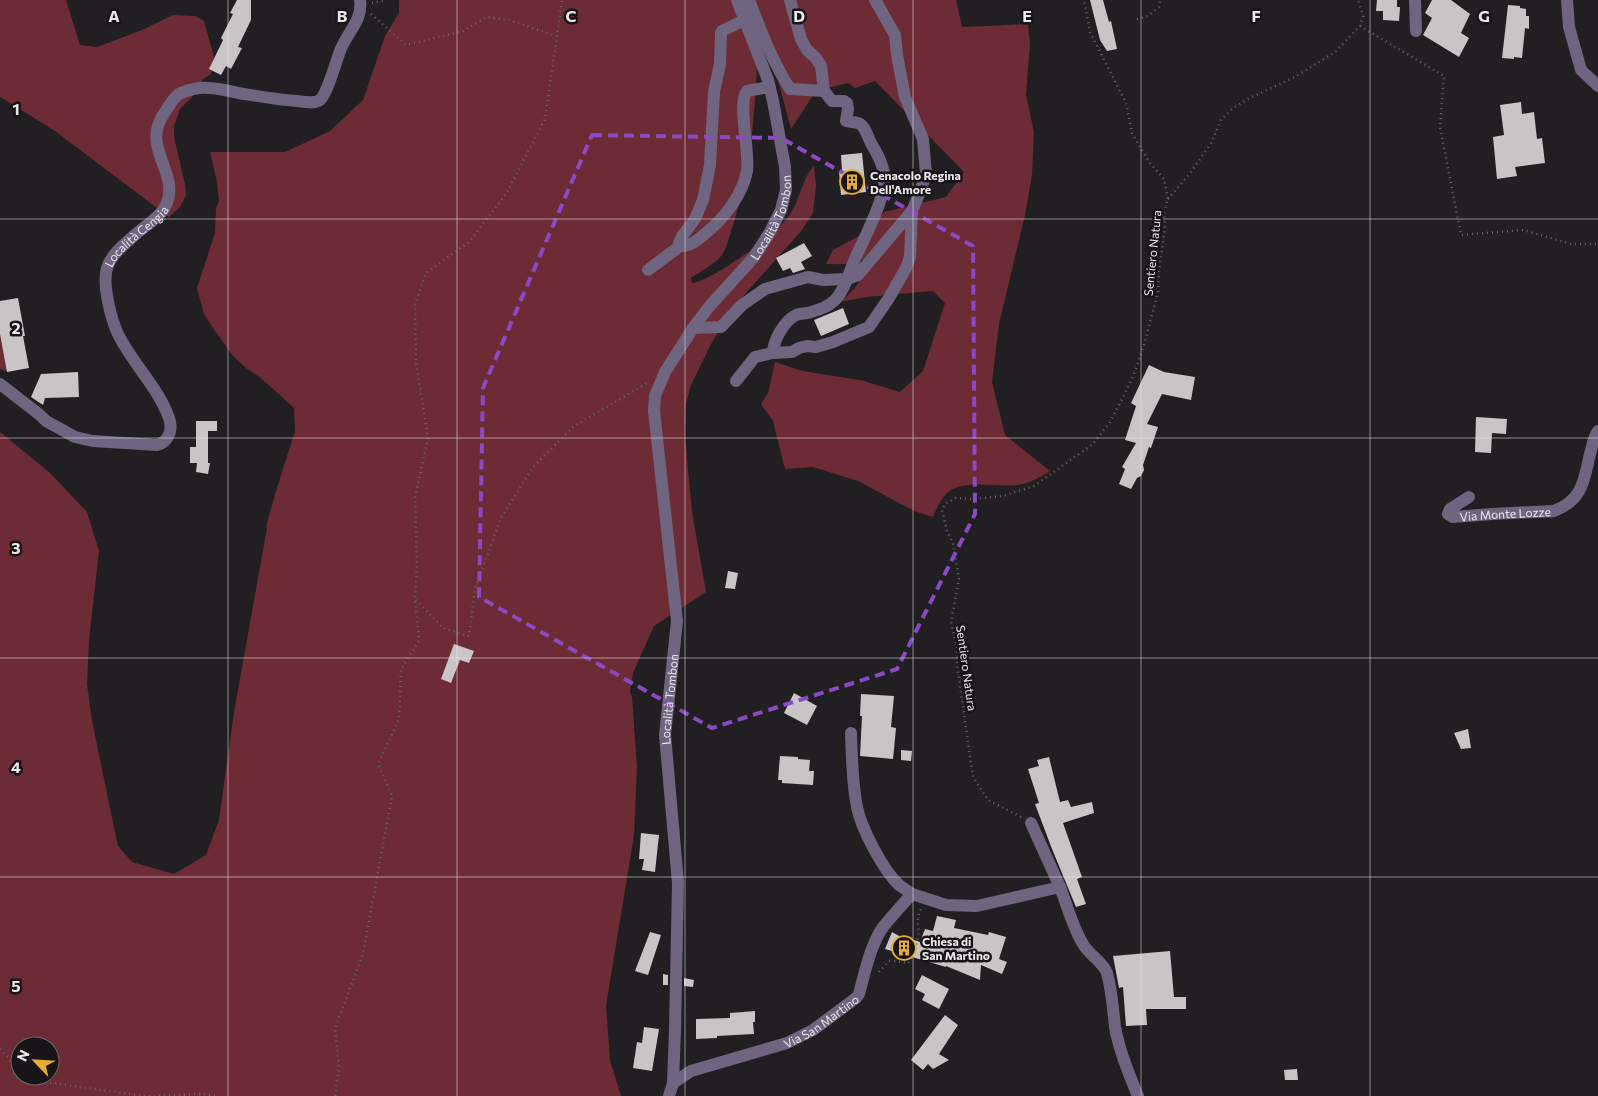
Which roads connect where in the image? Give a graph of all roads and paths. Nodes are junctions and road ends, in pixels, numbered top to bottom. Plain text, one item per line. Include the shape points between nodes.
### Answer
1 (562, 0) edge
2 (738, 0) edge
3 (749, 0) edge
4 (790, 0) edge
5 (875, 0) edge
6 (1084, 0) edge
7 (1160, 0) edge
8 (1358, 0) edge
9 (1415, 0) edge
10 (1567, 0) edge
11 (361, 2) edge
12 (1137, 19) dead end
13 (744, 20) junction
14 (1360, 26) junction
15 (1416, 31) dead end
16 (556, 36) junction
17 (1598, 86) edge
18 (769, 87) junction
19 (824, 91) junction
20 (1168, 199) junction
21 (912, 211) junction
22 (1598, 244) edge
23 (680, 246) junction
24 (648, 270) dead end
25 (847, 279) junction
26 (693, 328) junction
27 (773, 353) junction
28 (665, 372) junction
29 (736, 381) dead end
30 (0, 384) edge
31 (1598, 431) edge
32 (1469, 497) dead end
33 (416, 598) junction
34 (851, 733) dead end
35 (1032, 823) joint
36 (1060, 887) junction
37 (912, 894) junction
38 (926, 899) junction
39 (862, 983) junction
40 (0, 1049) edge
41 (10, 1062) edge
42 (673, 1083) junction
43 (60, 1084) edge
44 (216, 1096) edge
45 (335, 1096) edge
46 (669, 1096) edge
47 (1138, 1096) edge

1 - 16 path
2 - 13 street, Località Tombon
3 - 19 street via 764,41 790,89
4 - 19 street via 804,46 821,66
5 - 21 street via 895,35 905,97 923,139 926,174
6 - 20 path, Sentiero Natura via 1090,32 1126,103 1132,133 1148,162 1164,178
7 - 12 path via 1159,7 1148,16
8 - 14 path via 1363,16
9 - 15 street
10 - 17 street via 1570,28 1581,70
11 - 16 path via 406,46 463,31 487,17 508,20
11 - 30 street, Località Cengia via 357,23 343,43 324,94 317,101 276,99 208,88 180,94 158,124 157,148 168,177 166,205 159,215 124,244 109,264 106,274 113,323 169,417 171,428 165,441 157,445 75,437 46,422
13 - 18 street, Località Tombon
13 - 23 street via 721,33 710,165 703,200
14 - 20 path via 1335,52 1295,77 1233,108 1221,120 1212,143
14 - 22 path via 1444,76 1440,127 1461,235 1523,230 1571,244
16 - 33 path via 545,118 506,194 469,242 426,273 415,304 416,363 428,438 415,497
18 - 23 street via 744,94 748,150 747,170 739,194 714,227 696,241
18 - 26 street, Località Tombon via 786,167 786,190 781,210 754,257
19 - 25 street via 832,101 847,103 846,121 862,126 884,174 882,196
20 - 35 path, Sentiero Natura via 1164,212 1158,292 1134,374 1110,422 1093,444 1034,486 1003,496 956,498 945,504 942,510 953,543 959,579 951,622 973,777 988,800
21 - 25 street via 858,275
21 - 27 street via 910,257 906,268 869,327 816,347
23 - 24 street
25 - 26 street via 808,277 765,289 742,305 721,327
25 - 27 street via 836,299 828,305 789,320 780,332
26 - 28 street, Località Tombon
27 - 29 street via 755,357
28 - 33 path via 574,427 533,467 501,518 475,589 469,636 443,628
28 - 42 street, Località Tombon via 655,396 654,411 677,621 665,734 678,883
31 - 32 street, Via Monte Lozze via 1586,477 1579,491 1563,508 1452,517 1448,514 1450,509
33 - 45 path via 419,640 401,669 399,719 378,764 392,796 363,954 335,1028 339,1067
34 - 37 street via 857,807 862,823 879,857 898,884
35 - 36 street
36 - 38 street via 977,906 946,905
36 - 47 street via 1081,941 1106,972 1115,1027
37 - 38 street
37 - 39 street, Via San Martino via 876,939
38 - 39 path via 916,919 918,936 909,964 889,961
39 - 42 street, Via San Martino via 856,998 813,1030 787,1043 691,1071
40 - 41 path
42 - 46 street, Località Tombon
43 - 44 path via 144,1096

